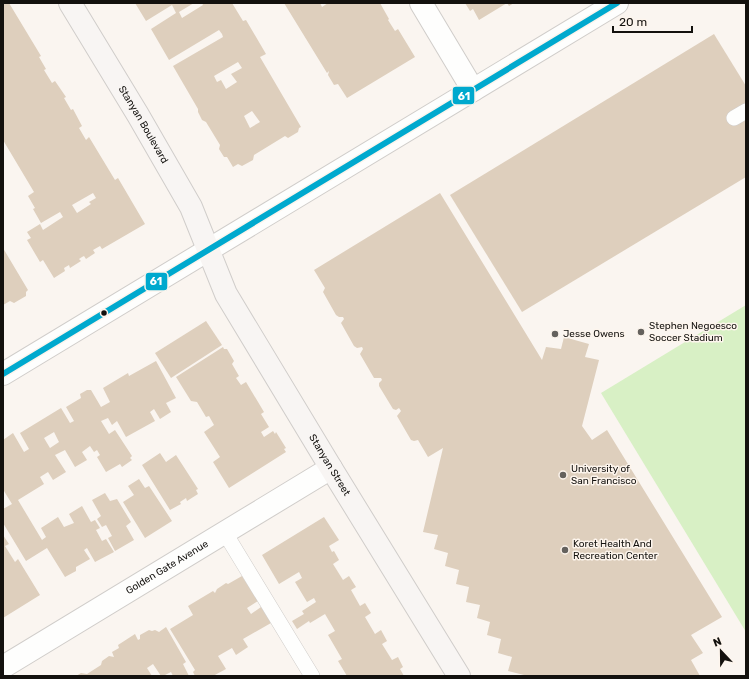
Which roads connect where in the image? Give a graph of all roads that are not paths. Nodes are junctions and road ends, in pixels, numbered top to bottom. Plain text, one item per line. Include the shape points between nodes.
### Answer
1 (70, 3) edge
2 (421, 3) edge
3 (617, 3) edge
4 (473, 90) junction
5 (208, 250) junction
6 (3, 374) edge
7 (331, 468) junction
8 (225, 533) junction
9 (3, 667) edge
10 (312, 676) edge
11 (459, 676) edge

1 - 5 main road, Stanyan Boulevard via 191,207
2 - 4 street
3 - 4 street
4 - 5 street
5 - 6 street
5 - 7 main road, Stanyan Street via 226,294
7 - 8 street, Golden Gate Avenue
7 - 11 main road, Stanyan Street
8 - 9 street, Golden Gate Avenue
8 - 10 lane

